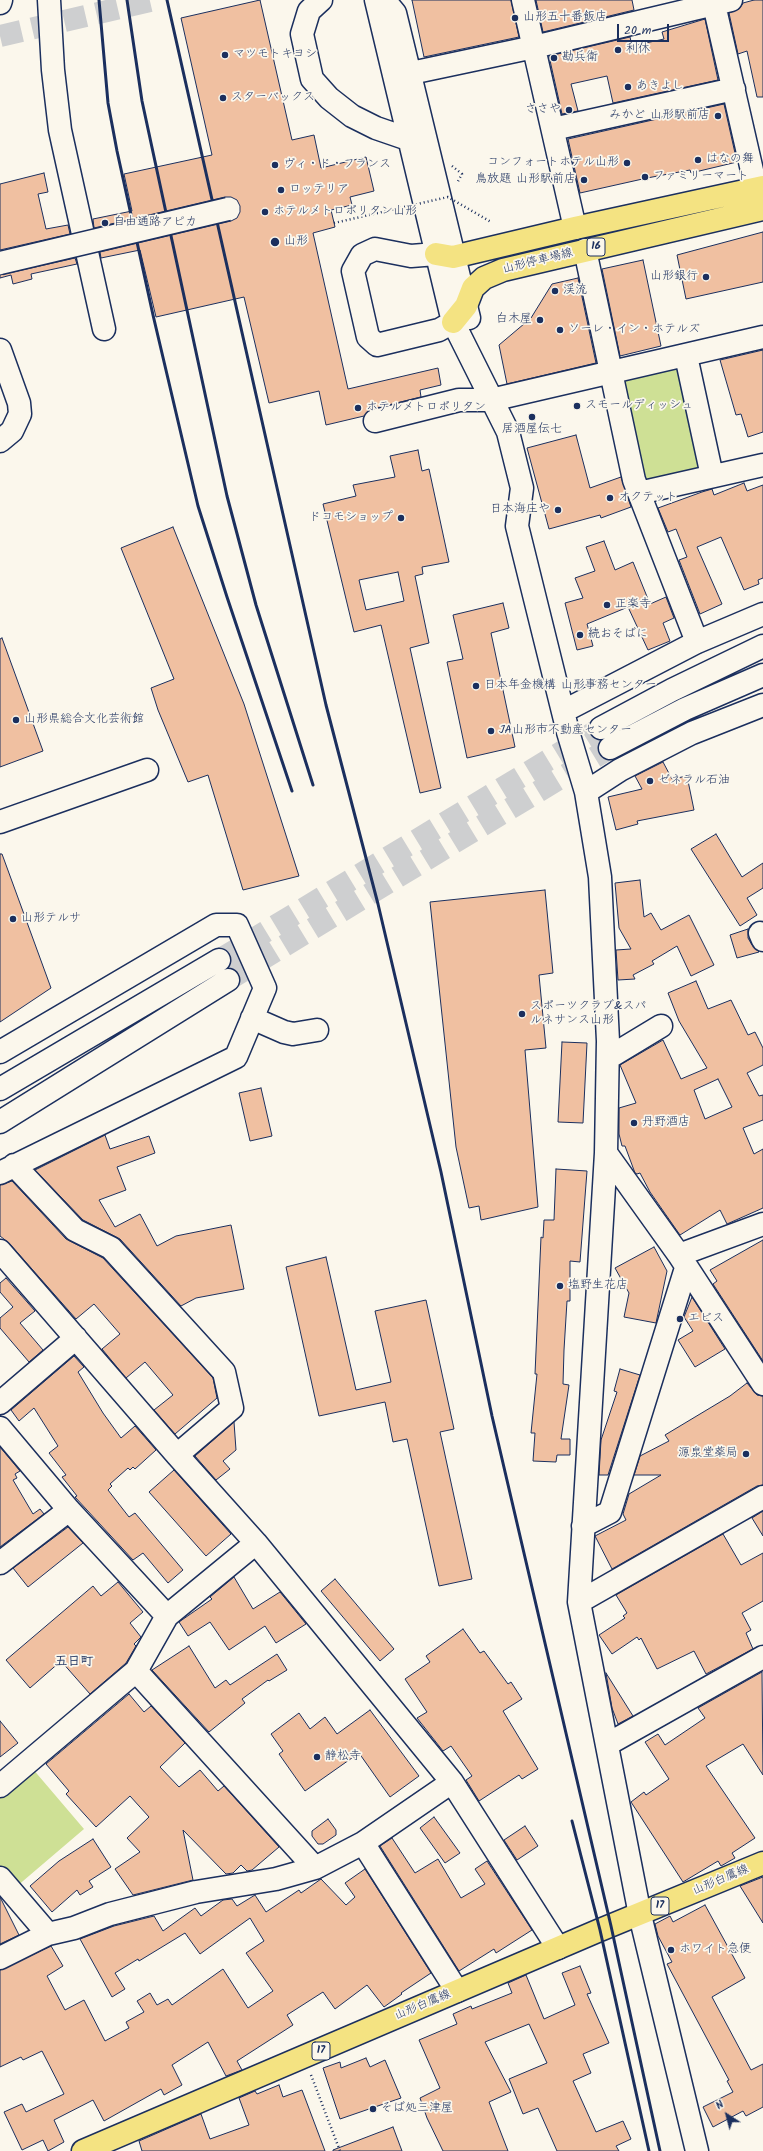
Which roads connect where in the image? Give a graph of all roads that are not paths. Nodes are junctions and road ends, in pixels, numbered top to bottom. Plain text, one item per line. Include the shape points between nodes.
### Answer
1 (0, 0) edge
2 (49, 0) edge
3 (321, 0) edge
4 (376, 0) edge
5 (384, 0) edge
6 (523, 0) edge
7 (719, 2) edge
8 (0, 3) edge
9 (534, 47) junction
10 (411, 73) junction
11 (734, 89) junction
12 (553, 129) junction
13 (408, 139) junction
14 (760, 188) edge
15 (228, 209) dead end
16 (763, 209) edge
17 (575, 228) junction
18 (585, 250) junction
19 (444, 255) junction
20 (0, 263) edge
21 (460, 314) junction
22 (104, 329) dead end
23 (763, 337) edge
24 (0, 350) edge
25 (686, 356) junction
26 (610, 373) junction
27 (491, 400) junction
28 (376, 421) dead end
29 (0, 441) edge
30 (763, 465) edge
31 (712, 476) junction
32 (639, 493) junction
33 (763, 614) edge
34 (697, 642) junction
35 (763, 646) edge
36 (763, 675) edge
37 (763, 705) edge
38 (564, 711) junction
39 (601, 728) tunnel mouth
40 (610, 748) tunnel mouth
41 (147, 770) dead end
42 (586, 792) junction
43 (0, 822) edge
44 (218, 960) tunnel mouth
45 (228, 980) tunnel mouth
46 (252, 1018) junction
47 (661, 1026) dead end
48 (317, 1030) dead end
49 (0, 1052) edge
50 (608, 1058) junction
51 (4, 1084) edge
52 (0, 1122) edge
53 (606, 1154) junction
54 (7, 1169) edge
55 (763, 1224) edge
56 (0, 1251) edge
57 (682, 1262) junction
58 (76, 1338) junction
59 (763, 1384) edge
60 (0, 1403) edge
61 (0, 1428) edge
62 (177, 1455) junction
63 (763, 1497) edge
64 (69, 1510) junction
65 (583, 1526) junction
66 (256, 1543) junction
67 (0, 1563) edge
68 (579, 1602) junction
69 (167, 1616) junction
70 (763, 1657) edge
71 (136, 1671) junction
72 (608, 1744) junction
73 (452, 1782) junction
74 (0, 1786) edge
75 (363, 1843) junction
76 (763, 1863) edge
77 (315, 1868) junction
78 (0, 1878) edge
79 (640, 1914) junction
80 (48, 1934) junction
81 (558, 1948) junction
82 (0, 1958) edge
83 (457, 1991) junction
84 (83, 2151) edge
85 (697, 2151) edge

1 - 8 street
2 - 22 street via 60,130
3 - 13 street via 309,11 302,34 312,79 329,98 352,116
4 - 13 street
5 - 10 street via 395,13
6 - 9 street
7 - 9 street
7 - 11 street
9 - 10 street
9 - 12 street
10 - 19 street
11 - 12 street
11 - 14 street
12 - 17 street
13 - 19 street
14 - 17 main road, 山形停車場線 / 16
15 - 20 street, bridge
16 - 18 main road, 山形停車場線 / 16
17 - 19 main road, 山形停車場線 / 16
18 - 21 main road, 山形停車場線 / 16 via 503,270 484,278 473,288
18 - 26 street
19 - 21 street
19 - 21 street via 411,256 375,249 362,255 353,271 368,337 377,345 439,330
21 - 27 street
23 - 25 street
24 - 29 street via 19,403 20,414 12,430
25 - 26 street
25 - 31 street
26 - 27 street
26 - 32 street
27 - 28 street via 460,400
27 - 38 street via 508,432 522,488 517,526
30 - 31 street
31 - 32 street
32 - 34 street
33 - 34 street
34 - 38 street
35 - 39 street
36 - 40 street via 685,709
37 - 42 street via 692,733 620,770
38 - 42 street
41 - 43 street
42 - 50 street via 600,877
44 - 51 street
45 - 52 street
46 - 48 street via 293,1034
46 - 49 street via 265,988 237,925 216,925
46 - 54 street via 236,1057
47 - 50 street
50 - 53 street
53 - 57 street
53 - 65 street
54 - 62 street via 75,1230 111,1248 224,1372 232,1408
55 - 57 street
56 - 58 street
57 - 59 street
57 - 65 street via 610,1512
58 - 60 street
58 - 62 street
61 - 64 street
62 - 66 street
63 - 68 street
64 - 67 street
64 - 69 street
65 - 68 street
66 - 69 street
66 - 73 street
68 - 72 street
69 - 71 street
70 - 72 street
71 - 74 street
71 - 77 street
72 - 79 street
73 - 75 street
73 - 81 street
75 - 77 street
75 - 83 street
76 - 79 main road, 山形白鷹線 / 17
77 - 80 street via 276,1879 196,1892 110,1914 74,1928
78 - 80 street
79 - 81 main road, 山形白鷹線 / 17
79 - 85 street
80 - 82 street
81 - 83 main road, 山形白鷹線 / 17
83 - 84 main road, 山形白鷹線 / 17

